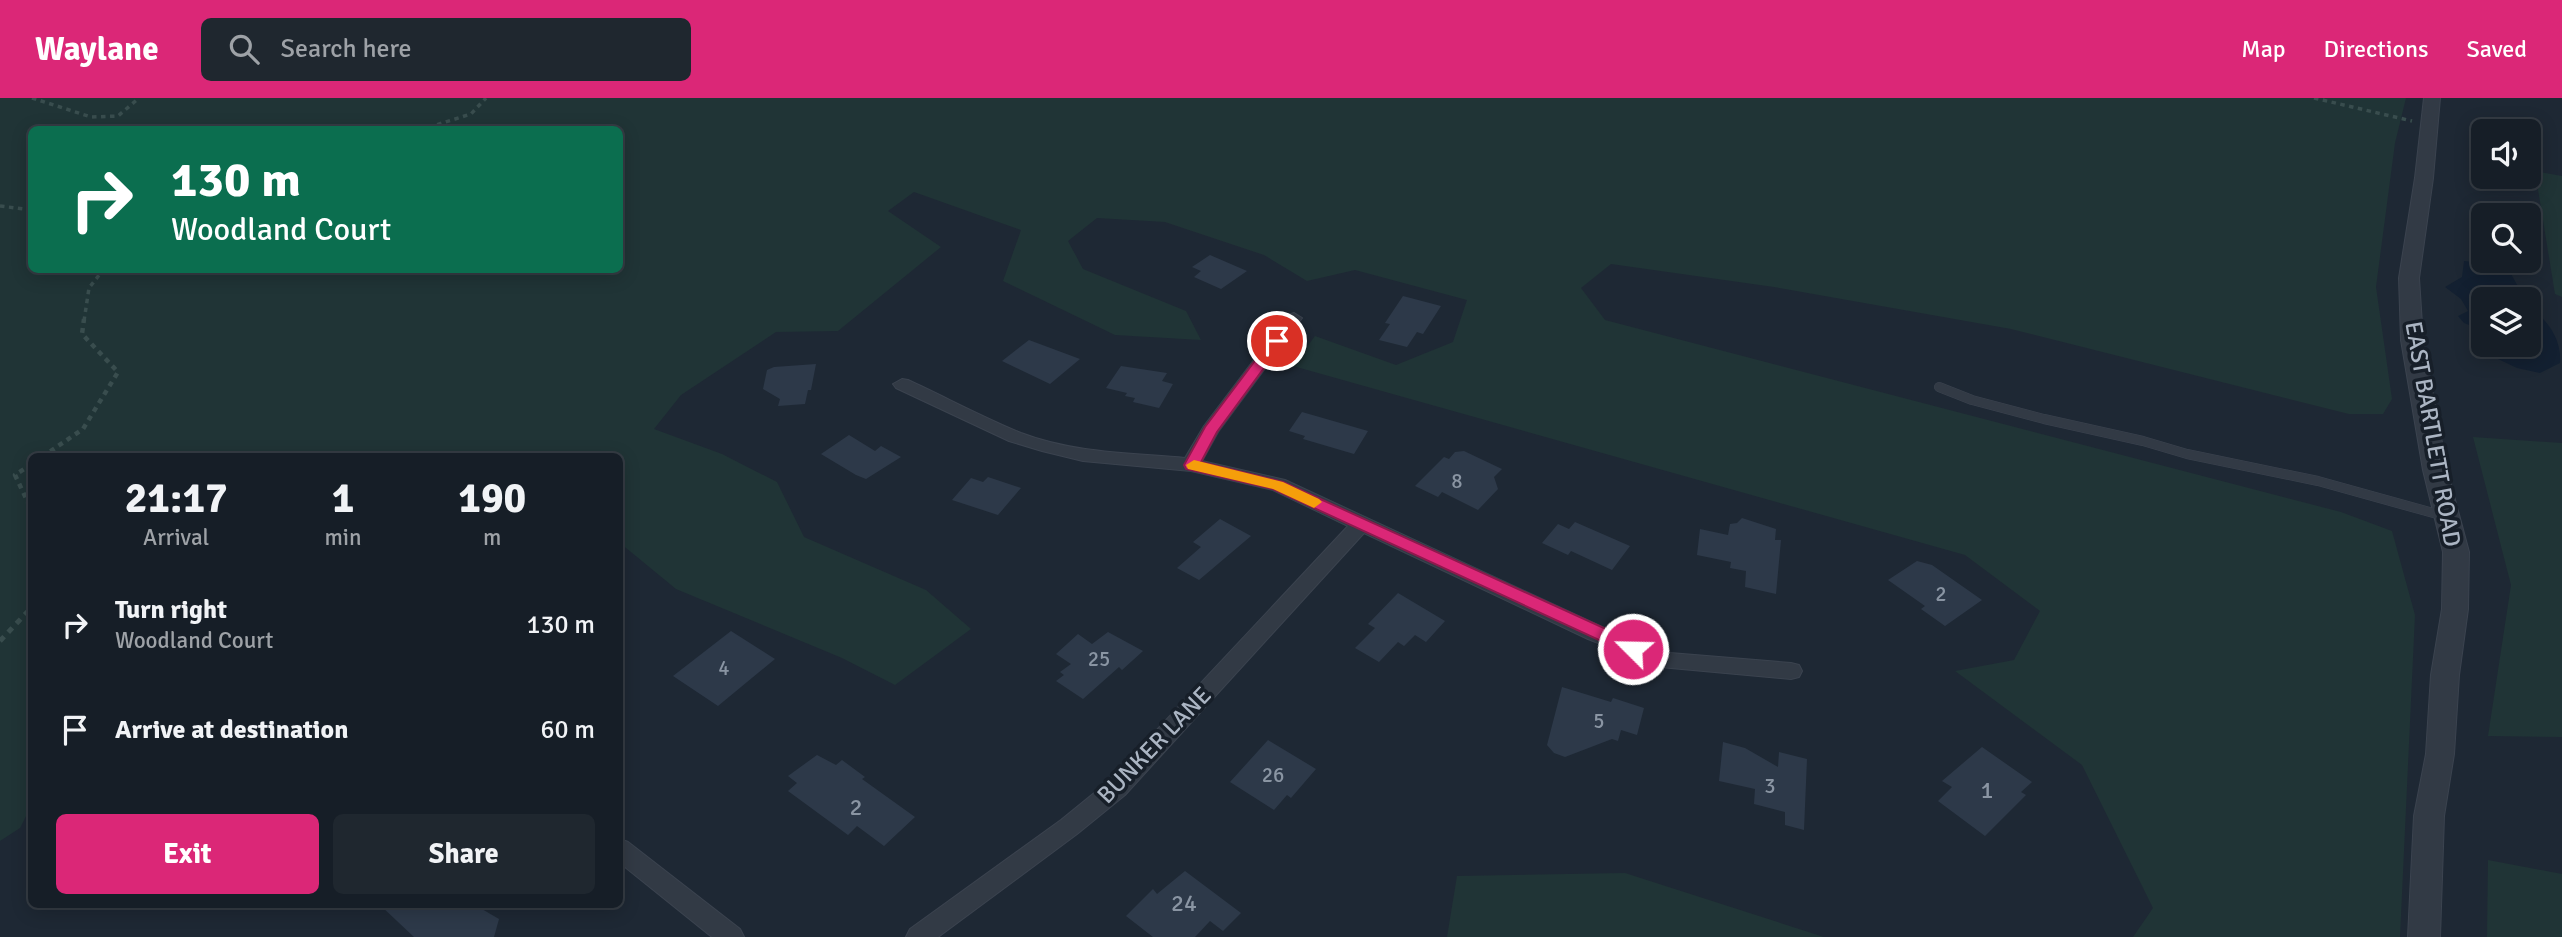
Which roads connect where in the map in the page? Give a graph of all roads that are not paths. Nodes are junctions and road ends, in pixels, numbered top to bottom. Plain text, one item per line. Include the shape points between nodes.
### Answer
1 (2432, 98) edge
2 (1294, 318) dead end
3 (902, 384) dead end
4 (1939, 387) dead end
5 (1191, 465) junction
6 (2447, 517) junction
7 (1362, 523) junction
8 (1791, 671) dead end
9 (623, 851) edge
10 (731, 937) edge
11 (919, 937) edge
12 (2424, 937) edge

1 - 6 street, EAST BARTLETT ROAD via 2409,278 2412,340
2 - 5 street via 1210,430
3 - 5 street via 1015,437 1048,447 1083,455
4 - 6 lane via 2044,419 2318,481
5 - 7 street via 1278,485
6 - 12 street, EAST BARTLETT ROAD via 2456,552 2455,608 2429,816
7 - 8 street via 1633,649 1668,661
7 - 11 street, BUNKER LANE via 1117,788 1083,818
9 - 10 street

